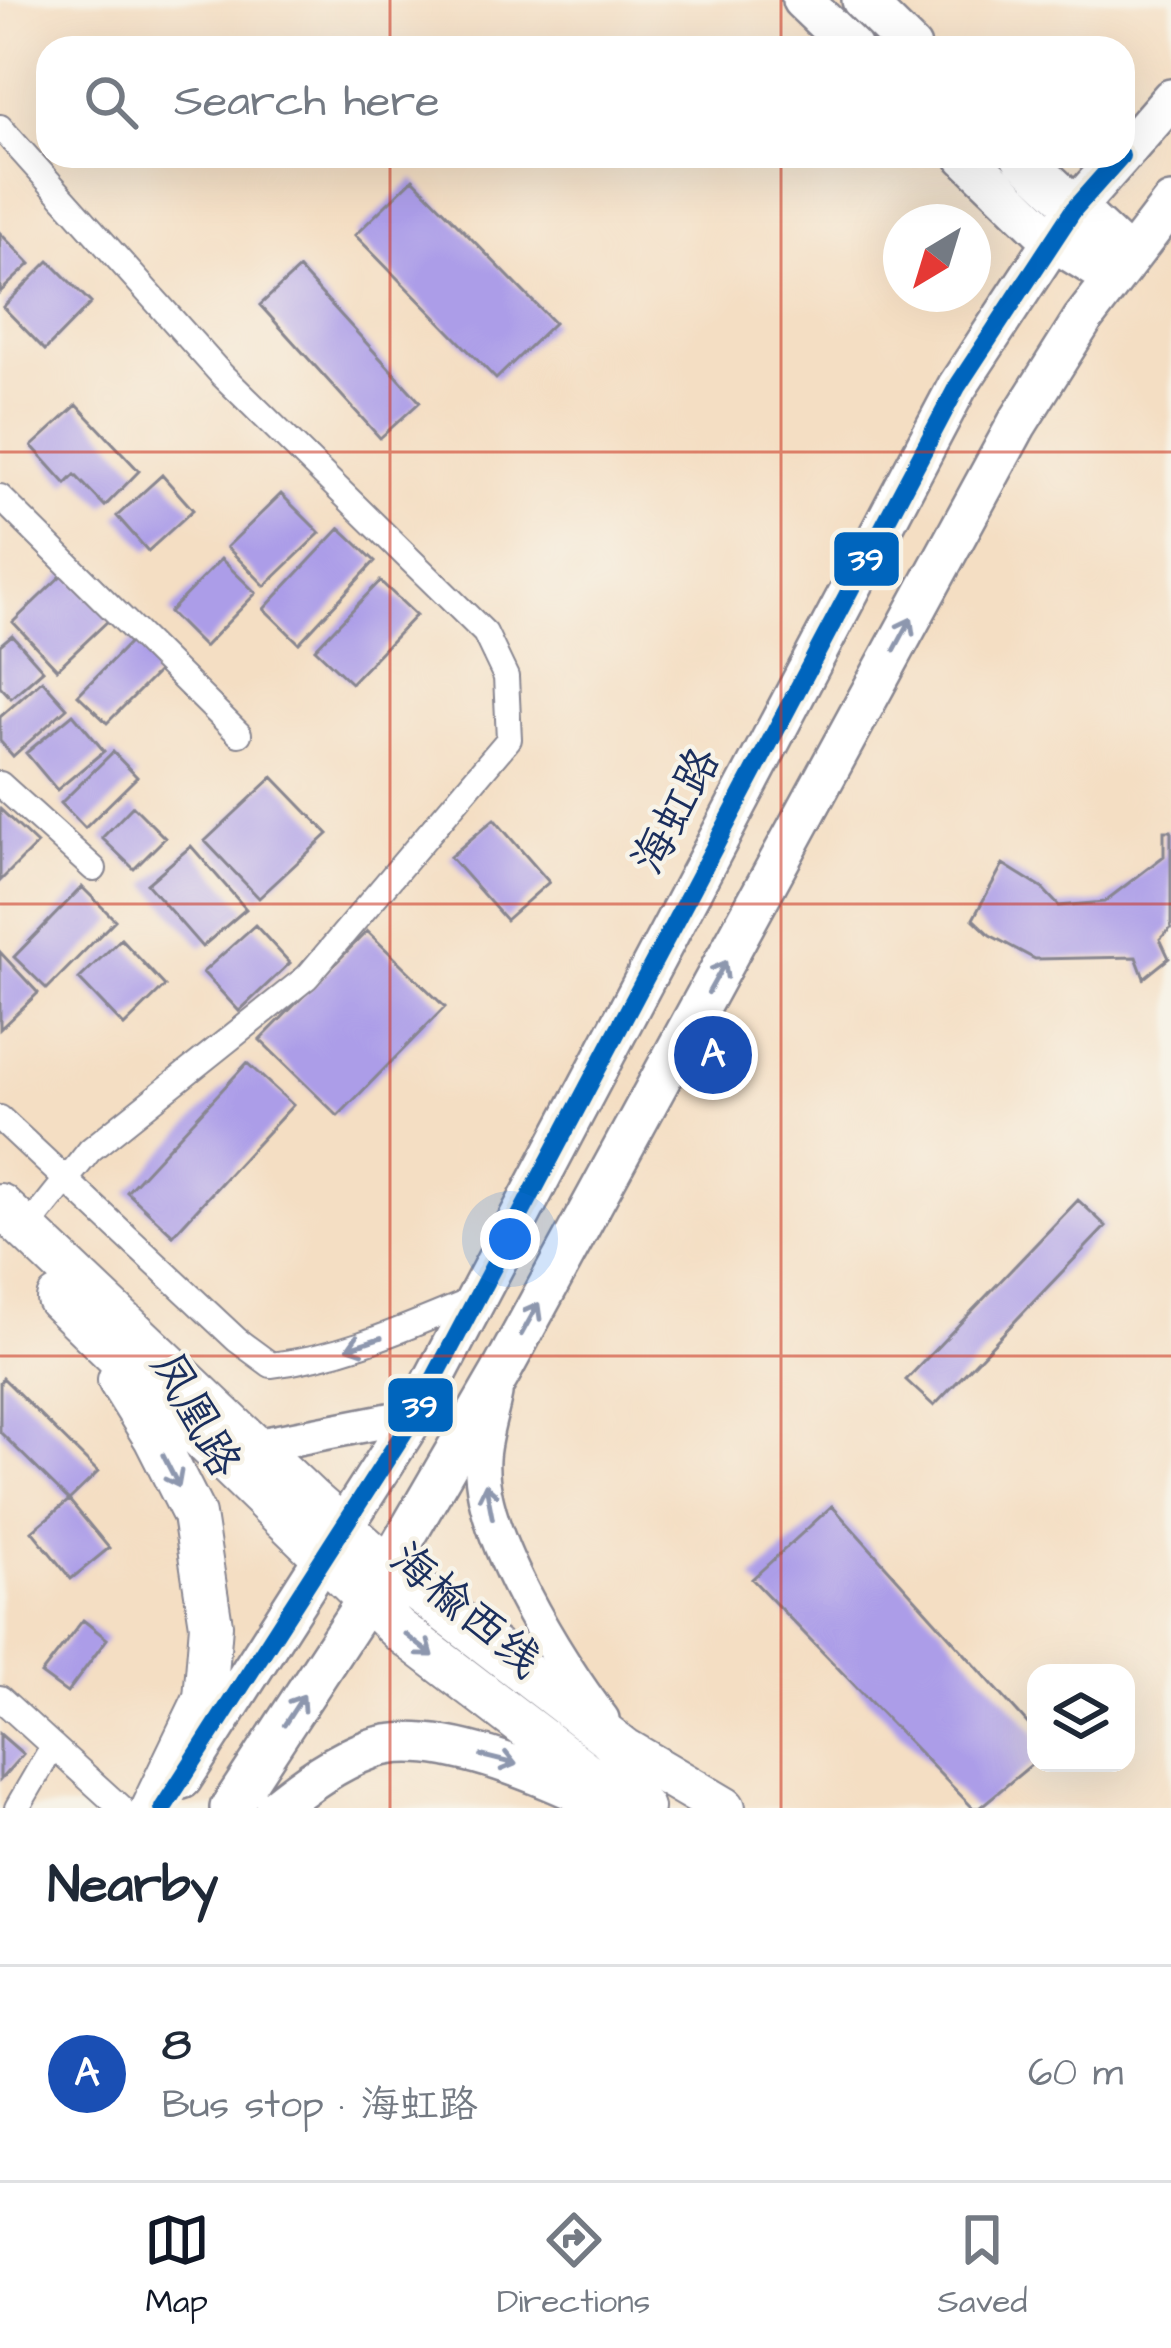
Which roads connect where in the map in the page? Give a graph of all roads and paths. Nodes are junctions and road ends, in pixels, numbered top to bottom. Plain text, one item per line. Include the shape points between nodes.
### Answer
1 (802, 0) edge
2 (862, 0) edge
3 (840, 36) edge
4 (899, 36) edge
5 (1171, 100) edge
6 (0, 127) edge
7 (1135, 140) edge
8 (36, 167) edge
9 (37, 168) edge
10 (982, 168) edge
11 (1028, 168) edge
12 (1111, 168) edge
13 (1171, 204) edge
14 (1064, 225) junction
15 (1121, 268) junction
16 (0, 497) edge
17 (239, 734) dead end
18 (0, 784) edge
19 (94, 869) dead end
20 (0, 1118) edge
21 (65, 1180) junction
22 (9, 1227) edge
23 (31, 1274) junction
24 (472, 1300) junction
25 (500, 1374) junction
26 (415, 1415) junction
27 (256, 1446) junction
28 (309, 1498) joint
29 (335, 1543) junction
30 (378, 1583) junction
31 (0, 1698) edge
32 (53, 1746) junction
33 (624, 1749) junction
34 (17, 1808) edge
35 (122, 1808) edge
36 (152, 1808) edge
37 (163, 1808) edge
38 (230, 1808) edge
39 (275, 1808) edge
40 (613, 1808) edge
41 (642, 1808) edge
42 (724, 1808) edge

1 - 3 main road
2 - 4 main road
5 - 7 main road, 海虹路
6 - 8 street
9 - 21 street via 222,375 484,634 506,677 508,739 307,977 90,1150
10 - 14 main road
11 - 14 main road
12 - 14 main road, 海虹路
13 - 15 main road
14 - 15 main road
14 - 24 main road, 海虹路 via 958,387
25 -> 15 main road via 1017,424
16 - 17 street
18 - 19 street
20 - 21 street
21 - 22 street
24 -> 21 street via 372,1342 271,1365
22 - 23 highway, 凤凰路
22 - 27 highway, 凤凰路
23 - 29 highway, 海榆西线
23 -> 36 highway, 凤凰路 via 99,1349 194,1515 211,1625 205,1698
24 - 26 main road, 海虹路
25 - 30 main road
33 -> 25 street via 560,1664 494,1526 481,1461
26 - 27 street
26 - 29 main road, 海虹路
27 - 28 highway, 凤凰路
28 - 29 highway, 海榆西线
29 - 30 highway, 海榆西线
29 - 37 main road
30 - 33 highway, 海榆西线
38 -> 30 main road
30 -> 41 highway, 海榆西线 via 399,1630
31 - 32 street
32 - 34 street
32 - 35 street
33 - 42 highway, 海榆西线
39 -> 40 main road via 312,1778 375,1747 434,1745 518,1765

